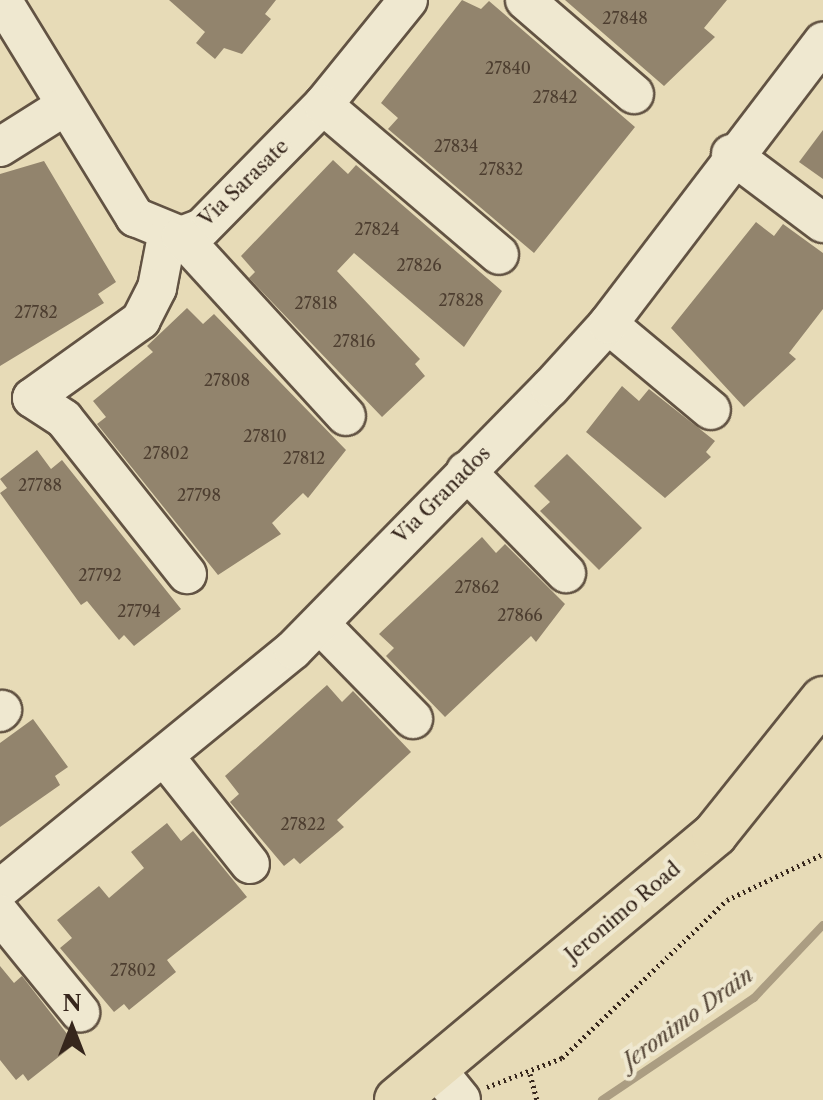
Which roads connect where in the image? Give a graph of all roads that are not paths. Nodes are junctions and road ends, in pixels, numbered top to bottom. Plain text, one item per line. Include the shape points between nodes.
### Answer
1 (2, 0) edge
2 (408, 0) edge
3 (525, 0) edge
4 (823, 42) edge
5 (634, 94) dead end
6 (323, 105) junction
7 (62, 108) junction
8 (0, 147) edge
9 (731, 154) junction
10 (823, 223) edge
11 (174, 236) junction
12 (499, 255) dead end
13 (608, 324) junction
14 (711, 410) dead end
15 (346, 416) dead end
16 (466, 471) junction
17 (566, 573) dead end
18 (187, 574) dead end
19 (320, 624) junction
20 (823, 699) edge
21 (413, 719) dead end
22 (164, 756) junction
23 (250, 864) dead end
24 (0, 889) edge
25 (0, 914) edge
26 (80, 1012) dead end
27 (458, 1087) edge
28 (397, 1100) edge

1 - 7 street
2 - 6 street, Via Sarasate
3 - 5 street
4 - 9 street, Via Granados
6 - 11 street, Via Sarasate via 202,228
6 - 12 street
7 - 8 street
7 - 11 street via 135,217
9 - 10 street
9 - 13 street, Via Granados
11 - 15 street
11 - 18 street via 141,320 32,398 64,419
13 - 14 street
13 - 16 street, Via Granados
16 - 17 street
16 - 19 street, Via Granados
19 - 21 street
19 - 22 street, Via Granados
20 - 27 main road, Jeronimo Road via 715,834
22 - 23 street
22 - 24 street, Via Granados
25 - 26 street
27 - 28 main road, Jeronimo Road

